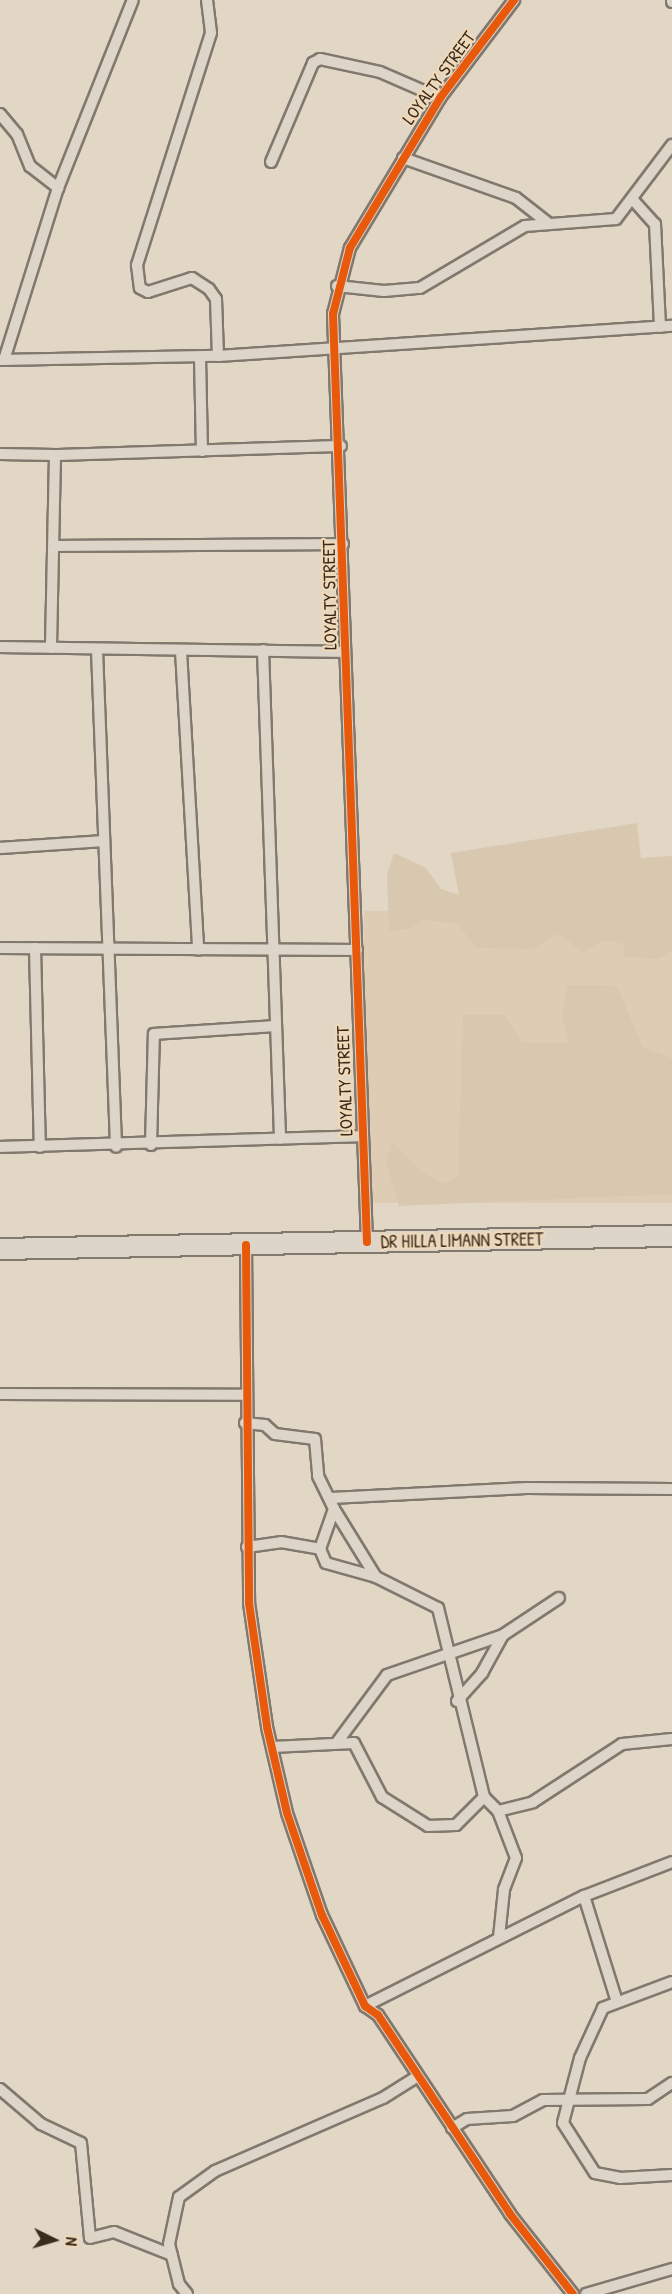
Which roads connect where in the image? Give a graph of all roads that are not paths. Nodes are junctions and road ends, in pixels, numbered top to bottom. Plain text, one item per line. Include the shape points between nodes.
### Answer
1 (133, 0) edge
2 (207, 0) edge
3 (514, 0) edge
4 (440, 98) junction
5 (0, 114) edge
6 (672, 145) edge
7 (404, 158) junction
8 (271, 162) dead end
9 (58, 188) junction
10 (634, 201) junction
11 (547, 222) junction
12 (337, 286) junction
13 (672, 326) edge
14 (660, 327) junction
15 (335, 346) junction
16 (218, 356) junction
17 (200, 357) junction
18 (2, 360) edge
19 (341, 446) junction
20 (202, 451) junction
21 (0, 454) edge
22 (55, 455) junction
23 (343, 544) junction
24 (54, 546) junction
25 (0, 647) edge
26 (51, 648) junction
27 (97, 650) junction
28 (263, 650) junction
29 (181, 651) junction
30 (345, 652) junction
31 (104, 841) junction
32 (0, 848) edge
33 (0, 948) edge
34 (35, 948) junction
35 (109, 949) junction
36 (198, 950) junction
37 (272, 950) junction
38 (357, 950) junction
39 (274, 1026) junction
40 (362, 1136) junction
41 (280, 1138) junction
42 (152, 1145) junction
43 (0, 1147) edge
44 (40, 1147) junction
45 (116, 1147) junction
46 (672, 1236) edge
47 (366, 1242) junction
48 (246, 1245) junction
49 (0, 1249) edge
50 (0, 1394) edge
51 (244, 1395) junction
52 (245, 1423) junction
53 (672, 1489) edge
54 (332, 1504) junction
55 (247, 1547) junction
56 (320, 1550) junction
57 (376, 1577) junction
58 (559, 1598) dead end
59 (503, 1635) junction
60 (447, 1654) junction
61 (457, 1701) junction
62 (672, 1738) edge
63 (338, 1741) junction
64 (272, 1747) junction
65 (484, 1797) junction
66 (498, 1811) junction
67 (672, 1862) edge
68 (584, 1896) junction
69 (500, 1936) junction
70 (672, 1982) edge
71 (617, 2002) junction
72 (365, 2006) junction
73 (417, 2077) junction
74 (672, 2083) edge
75 (0, 2089) edge
76 (573, 2096) junction
77 (452, 2128) junction
78 (672, 2175) edge
79 (172, 2255) junction
80 (672, 2269) edge
81 (187, 2294) edge
82 (573, 2294) edge
83 (586, 2294) edge

1 - 9 street
2 - 16 street via 211,33 137,265 140,288 148,292 192,278 209,289 216,300
3 - 4 street, LOYALTY STREET
4 - 7 street, LOYALTY STREET
4 - 8 street via 380,72 320,59 313,63
5 - 9 street via 17,134 30,166
6 - 10 street
7 - 11 street via 516,198
7 - 12 street, LOYALTY STREET via 350,248
9 - 18 street
10 - 11 street via 604,222
10 - 14 street via 655,224
11 - 12 street via 496,239 420,288 384,291
12 - 15 street, LOYALTY STREET
13 - 14 street
14 - 15 street
15 - 16 street
15 - 19 street, LOYALTY STREET
16 - 17 street
17 - 18 street
17 - 20 street
19 - 20 street
19 - 23 street, LOYALTY STREET
20 - 22 street
21 - 22 street
22 - 24 street
23 - 24 street
23 - 30 street, LOYALTY STREET
24 - 26 street
25 - 26 street
26 - 27 street
27 - 29 street
27 - 31 street
28 - 29 street
28 - 30 street
28 - 37 street
29 - 36 street
30 - 38 street, LOYALTY STREET
31 - 32 street
31 - 35 street
33 - 34 street
34 - 35 street
34 - 44 street
35 - 36 street
35 - 45 street
36 - 37 street
37 - 38 street
37 - 39 street
38 - 40 street, LOYALTY STREET
39 - 41 street
39 - 42 street via 154,1034
40 - 41 street
40 - 47 street, LOYALTY STREET
41 - 42 street
42 - 45 street
43 - 44 street
44 - 45 street
46 - 47 highway, DR HILLA LIMANN STREET
47 - 48 highway, DR HILLA LIMANN STREET
48 - 49 highway, DR HILLA LIMANN STREET
48 - 51 street
50 - 51 street
51 - 52 street
52 - 54 street via 265,1425 275,1434 315,1438 318,1476
52 - 55 street
53 - 54 street via 527,1488
54 - 56 street
54 - 57 street
55 - 56 street via 282,1542
55 - 64 street via 249,1603
56 - 57 street via 326,1563
57 - 60 street via 438,1608
58 - 59 street
59 - 60 street
59 - 61 street via 482,1673
60 - 61 street
60 - 63 street via 387,1675
61 - 65 street
62 - 66 street via 622,1744 533,1802
63 - 64 street
63 - 65 street via 354,1743 382,1797 420,1824 456,1825
64 - 72 street via 322,1915
65 - 66 street
66 - 69 street via 516,1858 504,1890
67 - 68 street
68 - 69 street
68 - 71 street
69 - 72 street
70 - 71 street
71 - 76 street via 597,2018 593,2038 580,2058
72 - 73 street via 378,2015
73 - 77 street
73 - 79 street via 383,2098 215,2171 173,2207
74 - 76 street via 648,2099
75 - 79 street via 40,2124 81,2143 90,2238 114,2232
76 - 77 street via 531,2103 522,2113 500,2119 467,2119
76 - 78 street via 563,2123 595,2173 620,2178
77 - 82 street
79 - 81 street
80 - 83 street

